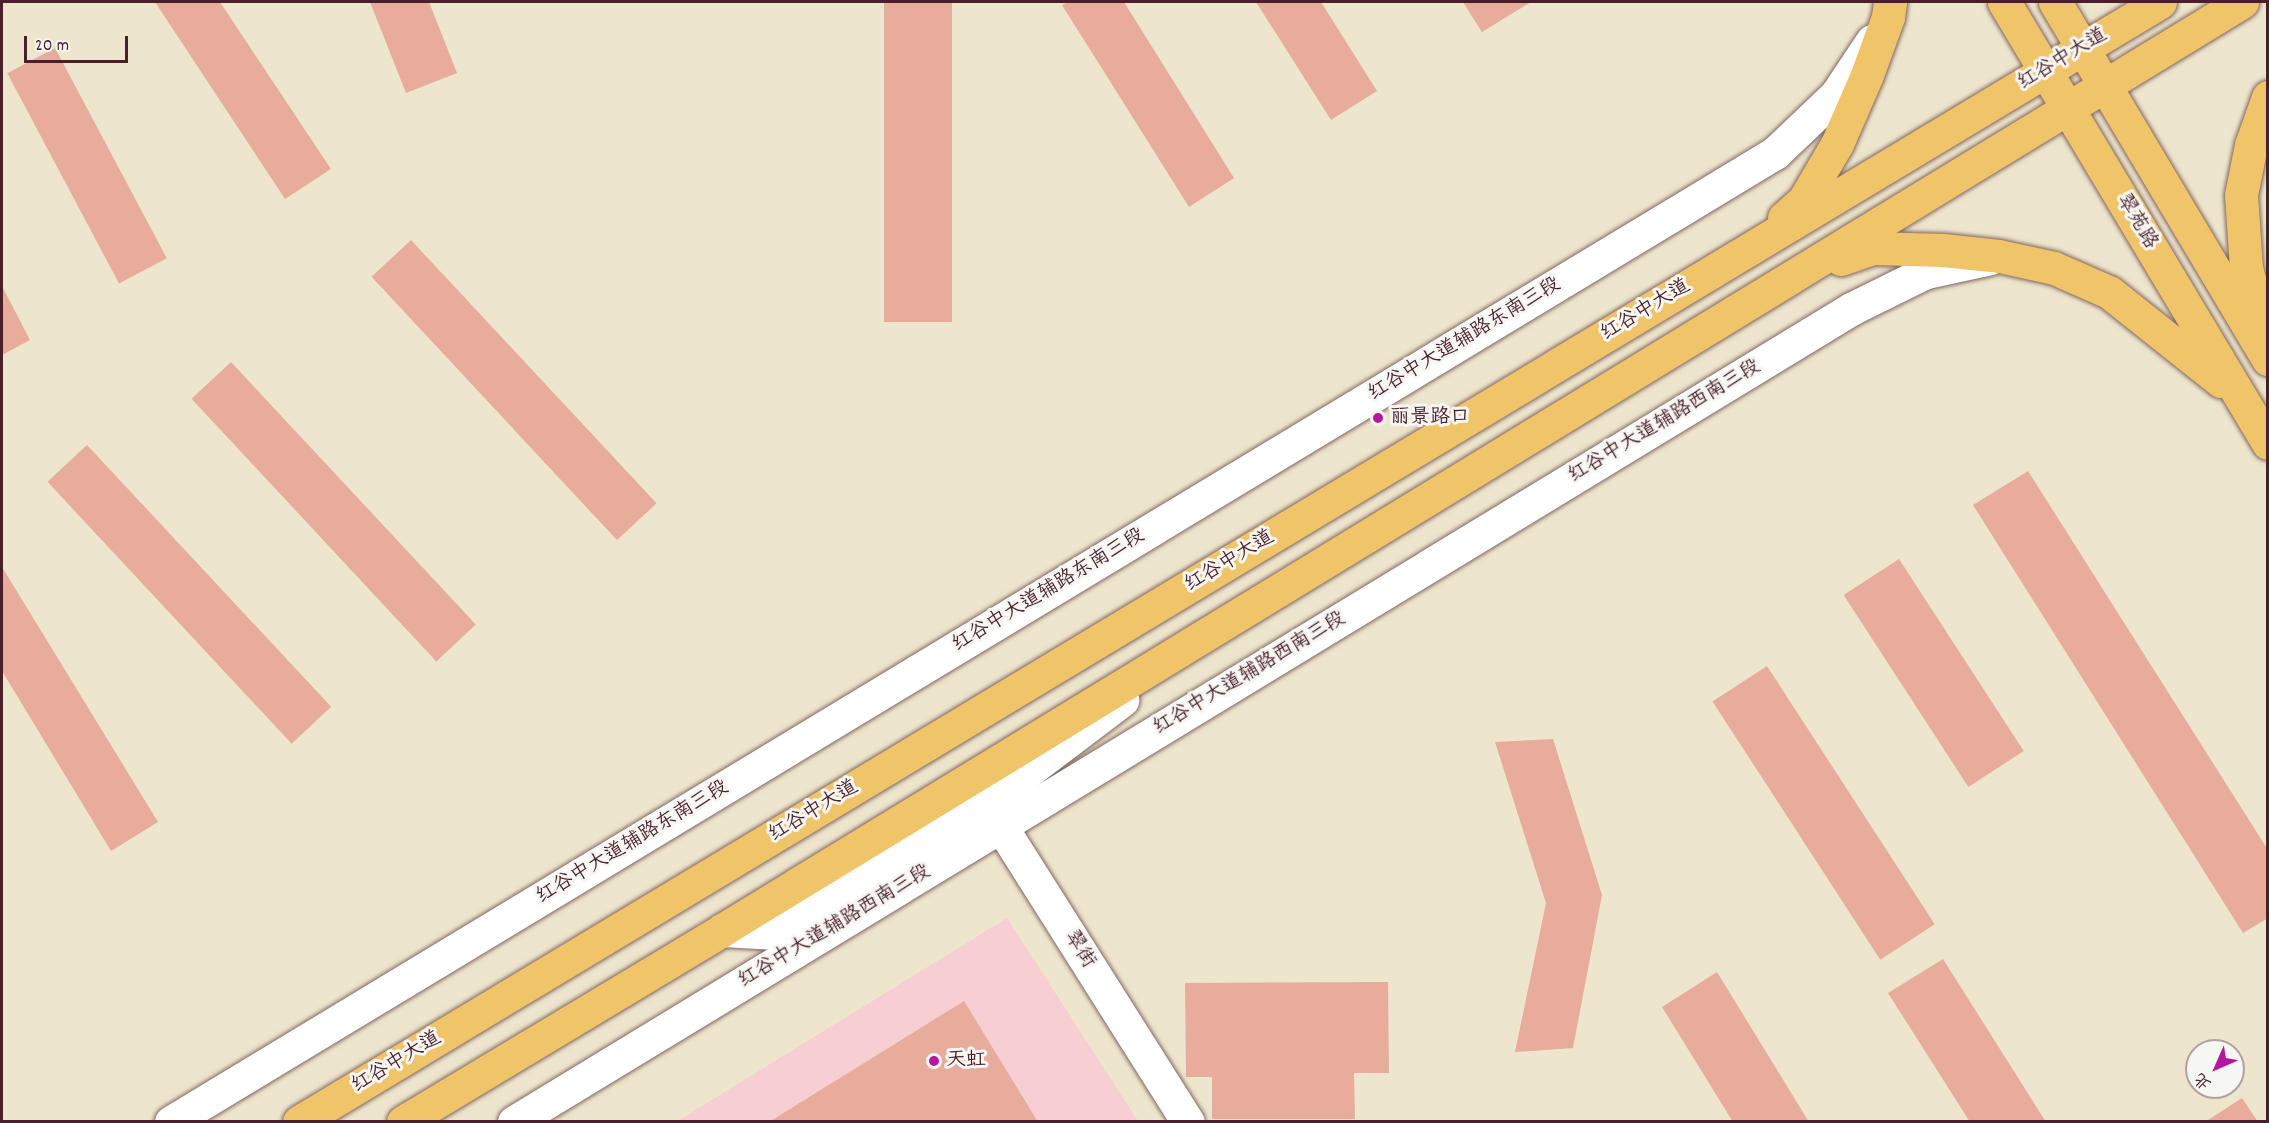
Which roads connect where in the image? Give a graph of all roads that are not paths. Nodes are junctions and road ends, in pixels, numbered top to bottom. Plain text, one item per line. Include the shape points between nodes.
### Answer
1 (2004, 2) edge
2 (2055, 2) edge
3 (2160, 2) edge
4 (2242, 2) edge
5 (1889, 9) edge
6 (2083, 48) junction
7 (2046, 70) junction
8 (2105, 86) junction
9 (2268, 97) edge
10 (2068, 108) junction
11 (1754, 246) junction
12 (1999, 256) junction
13 (1794, 276) junction
14 (2268, 348) edge
15 (2268, 359) edge
16 (2239, 395) junction
17 (2268, 443) edge
18 (986, 802) junction
19 (171, 1122) edge
20 (299, 1122) edge
21 (403, 1122) edge
22 (514, 1122) edge
23 (1188, 1122) edge

1 - 7 main road, 翠苑路
2 - 6 main road
3 - 6 main road, 红谷中大道
4 - 8 main road
5 - 11 main road via 1867,75 1831,153 1804,200
5 - 19 street, 红谷中大道辅路东南三段 via 1836,95 1775,153
6 - 7 main road, 红谷中大道
6 - 8 main road
7 - 10 main road, 翠苑路
7 - 11 main road, 红谷中大道
8 - 10 main road
8 - 15 main road
9 - 14 main road via 2251,145 2241,195 2246,268
10 - 13 main road
10 - 16 main road, 翠苑路
11 - 20 main road, 红谷中大道
12 - 13 main road via 1873,248
12 - 16 main road via 2054,268 2109,292
12 - 18 street, 红谷中大道辅路西南三段 via 1926,272 1851,309
13 - 18 main road via 1215,629
16 - 17 main road, 翠苑路
18 - 21 main road via 722,930
18 - 22 street, 红谷中大道辅路西南三段
18 - 23 street, 翠街

